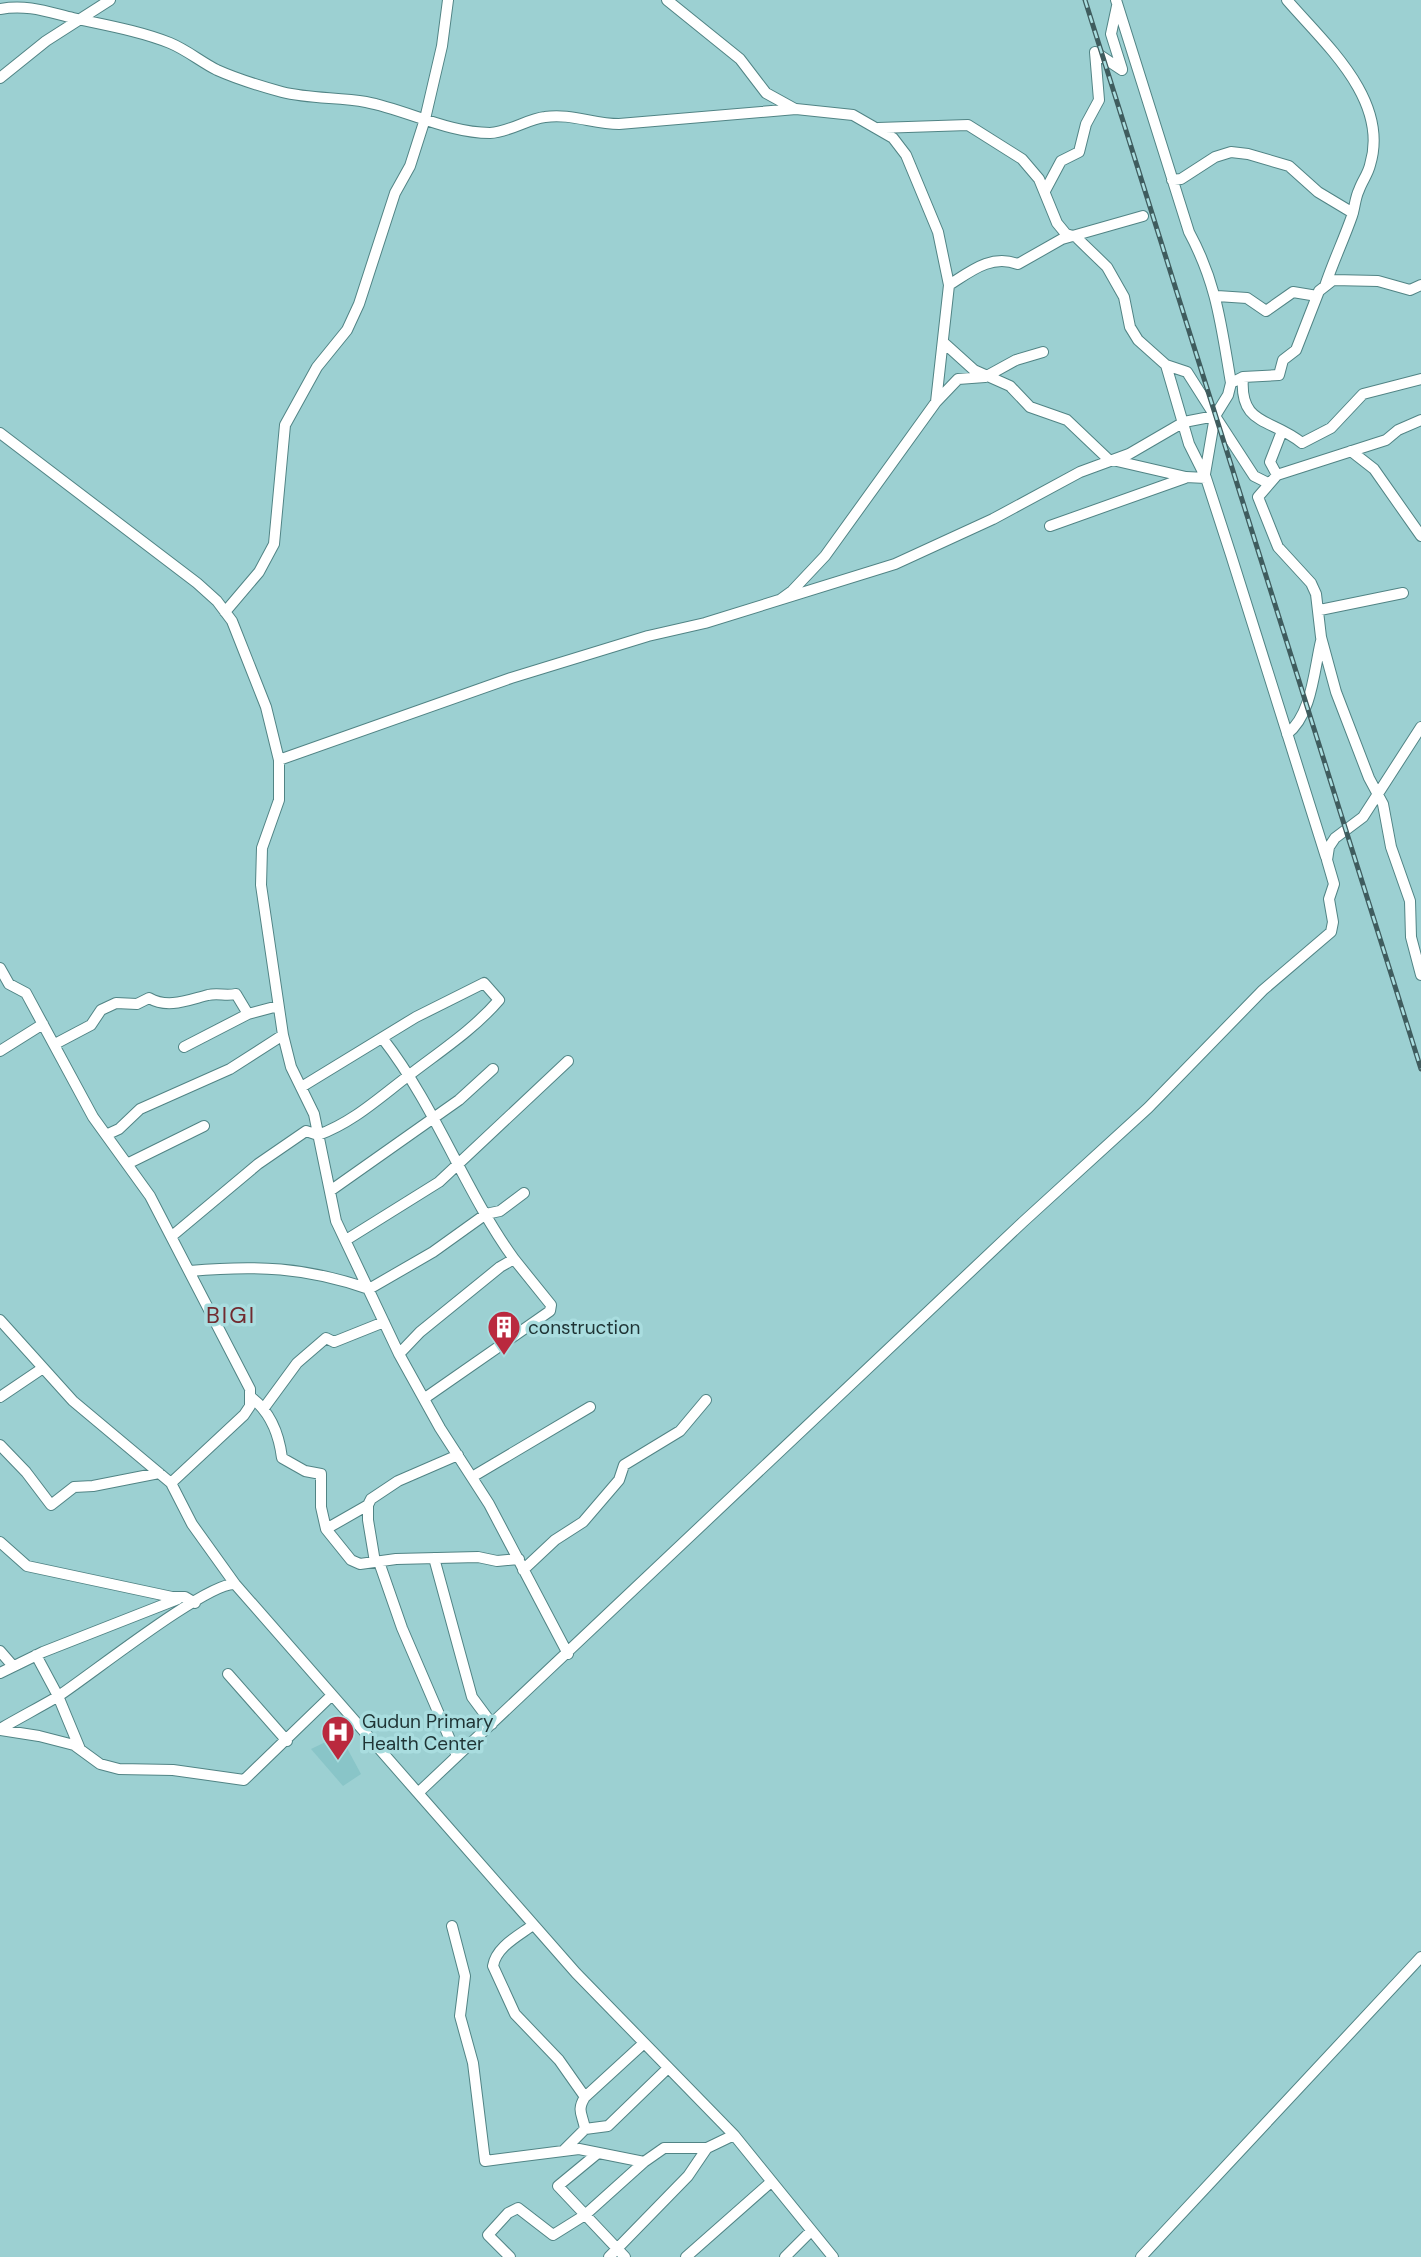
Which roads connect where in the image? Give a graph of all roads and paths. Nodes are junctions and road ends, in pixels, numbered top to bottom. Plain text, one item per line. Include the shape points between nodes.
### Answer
1 (110, 0) edge
2 (448, 0) edge
3 (667, 0) edge
4 (1287, 0) edge
5 (1116, 2) edge
6 (0, 9) edge
7 (80, 19) junction
8 (1130, 44) junction
9 (1122, 70) junction
10 (0, 78) edge
11 (796, 109) junction
12 (425, 119) junction
13 (877, 128) junction
14 (1172, 180) junction
15 (1045, 191) junction
16 (1353, 213) junction
17 (1143, 216) dead end
18 (1076, 237) junction
19 (949, 285) junction
20 (1421, 285) edge
21 (1325, 286) junction
22 (1217, 296) junction
23 (1317, 296) junction
24 (943, 342) junction
25 (1043, 352) dead end
26 (1167, 365) junction
27 (985, 377) junction
28 (1243, 377) junction
29 (1421, 379) edge
30 (1231, 383) junction
31 (936, 402) junction
32 (1215, 416) junction
33 (1421, 420) edge
34 (1184, 422) junction
35 (1282, 431) junction
36 (0, 433) edge
37 (1351, 451) junction
38 (1108, 459) junction
39 (1277, 475) junction
40 (1186, 477) junction
41 (1206, 478) junction
42 (1268, 482) junction
43 (1050, 526) dead end
44 (1421, 536) edge
45 (1403, 593) dead end
46 (781, 599) junction
47 (1320, 610) junction
48 (225, 612) junction
49 (1321, 637) junction
50 (1421, 727) edge
51 (1287, 734) junction
52 (279, 760) junction
53 (1378, 790) junction
54 (1327, 860) junction
55 (0, 968) edge
56 (1421, 975) edge
57 (278, 1006) junction
58 (248, 1014) junction
59 (43, 1024) junction
60 (283, 1035) junction
61 (383, 1039) junction
62 (55, 1044) junction
63 (184, 1046) dead end
64 (0, 1051) edge
65 (568, 1061) dead end
66 (493, 1069) dead end
67 (410, 1074) junction
68 (303, 1086) junction
69 (433, 1116) junction
70 (204, 1126) dead end
71 (108, 1134) junction
72 (318, 1135) junction
73 (459, 1163) junction
74 (127, 1164) junction
75 (330, 1191) junction
76 (524, 1193) dead end
77 (486, 1214) junction
78 (172, 1237) junction
79 (346, 1240) junction
80 (514, 1259) junction
81 (190, 1271) junction
82 (369, 1289) junction
83 (0, 1320) edge
84 (383, 1322) junction
85 (399, 1354) junction
86 (43, 1368) junction
87 (0, 1397) edge
88 (252, 1398) junction
89 (425, 1398) junction
90 (706, 1400) dead end
91 (590, 1407) dead end
92 (264, 1408) junction
93 (0, 1445) edge
94 (458, 1455) junction
95 (159, 1473) junction
96 (472, 1477) junction
97 (171, 1483) junction
98 (368, 1505) junction
99 (326, 1529) junction
100 (0, 1542) edge
101 (0, 1549) edge
102 (14, 1554) junction
103 (434, 1558) junction
104 (519, 1559) junction
105 (377, 1562) junction
106 (523, 1570) junction
107 (235, 1584) junction
108 (185, 1597) junction
109 (195, 1603) junction
110 (0, 1651) edge
111 (568, 1654) junction
112 (36, 1656) junction
113 (13, 1666) junction
114 (0, 1673) edge
115 (228, 1674) dead end
116 (332, 1695) junction
117 (58, 1696) junction
118 (492, 1724) junction
119 (0, 1730) edge
120 (287, 1741) junction
121 (80, 1749) junction
122 (457, 1756) junction
123 (418, 1793) junction
124 (533, 1925) junction
125 (452, 1926) dead end
126 (1421, 1957) edge
127 (644, 2043) junction
128 (668, 2068) junction
129 (584, 2096) junction
130 (585, 2129) junction
131 (734, 2135) junction
132 (707, 2148) junction
133 (564, 2150) junction
134 (598, 2153) junction
135 (644, 2162) junction
136 (771, 2182) junction
137 (585, 2215) junction
138 (810, 2232) junction
139 (622, 2253) edge
140 (510, 2257) edge
141 (610, 2257) edge
142 (686, 2257) edge
143 (786, 2257) edge
144 (833, 2257) edge
145 (1141, 2257) edge

1 - 7 street
2 - 12 street
3 - 11 street via 740,59 766,93
4 - 16 street via 1336,56 1369,113 1371,164
5 - 8 street
5 - 9 street via 1111,34
6 - 7 street via 37,8
7 - 10 street
7 - 12 street via 173,44 214,69 263,87 309,98 366,102
8 - 9 street
8 - 14 street
9 - 15 street via 1095,52 1099,100 1086,124 1079,152 1061,161
11 - 12 street via 619,124 542,117 488,133
11 - 13 street via 853,115
12 - 48 street via 410,166 394,192 359,304 285,425 269,557
13 - 15 street via 968,125 1023,159
13 - 19 street via 893,138 915,172 942,243
14 - 16 street via 1215,157 1231,152 1248,154 1289,166 1318,192
14 - 22 street
15 - 18 street via 1057,223 1066,234
16 - 21 street
17 - 18 street
18 - 19 street via 1062,239 1018,264 1007,260 979,266
18 - 26 street via 1117,282 1138,340
19 - 24 street
20 - 21 street via 1410,290 1378,281 1333,280
21 - 23 street
22 - 23 street via 1247,298 1266,311 1293,292
22 - 30 street
23 - 28 street via 1296,350 1283,360 1279,374
24 - 27 street
24 - 31 street
25 - 27 street
26 - 32 street via 1187,372
26 - 34 street
27 - 31 street via 958,379
27 - 38 street via 1010,386 1040,412 1067,420
28 - 30 street
28 - 35 street via 1244,405
29 - 35 street via 1363,394 1331,428 1302,443
30 - 32 street
31 - 46 street via 825,556
32 - 34 street
32 - 41 street
32 - 42 street via 1254,476
33 - 37 street via 1386,440
34 - 38 street via 1129,454
34 - 41 street
35 - 39 street via 1270,462
36 - 48 street via 197,583
37 - 39 street
37 - 44 street via 1374,469
38 - 40 street
38 - 46 street via 895,564
39 - 42 street
40 - 41 street
40 - 43 street
41 - 51 street
42 - 47 street via 1258,497 1278,547 1311,583
45 - 47 street
46 - 52 street via 511,678
47 - 49 street
48 - 52 street via 266,707
49 - 51 street via 1308,697 1295,728
49 - 53 street via 1336,692 1369,778
50 - 53 street
51 - 54 street
52 - 57 street via 279,800 259,863
53 - 54 street via 1356,825 1335,838
53 - 56 street via 1410,901 1411,937
54 - 111 street via 1334,884 1329,898 1331,932 1263,990 1149,1108
55 - 59 street via 9,984 26,993
57 - 58 street
57 - 60 street
58 - 62 street via 236,994 207,995 191,1003 127,1001 101,1010 91,1025
58 - 63 street
59 - 62 street
59 - 64 street
60 - 68 street via 291,1067
60 - 71 street via 230,1069 140,1109
61 - 67 street
61 - 67 street via 484,983 499,1000 478,1023
61 - 68 street
62 - 71 street via 93,1117
65 - 73 street
66 - 69 street
67 - 69 street
67 - 72 street via 343,1126
68 - 72 street
69 - 73 street
69 - 75 street
70 - 74 street
71 - 74 street
72 - 75 street
72 - 78 street via 306,1131 258,1164
73 - 77 street
73 - 79 street via 439,1182
74 - 78 street
75 - 79 street via 336,1221
76 - 77 street via 500,1211
77 - 80 street
77 - 82 street
78 - 81 street
79 - 82 street
80 - 85 street via 420,1332
80 - 89 street via 551,1305 550,1311
81 - 82 street via 244,1266 316,1273
81 - 88 street
82 - 84 street
83 - 86 street
84 - 85 street
84 - 92 street via 334,1342 326,1338 297,1363
85 - 89 street
86 - 87 street
86 - 95 street via 106,1431
88 - 92 street
88 - 97 street via 244,1415
89 - 94 street
90 - 106 street via 680,1431 624,1465 619,1480 590,1515
91 - 96 street
92 - 99 street via 279,1438 282,1458 321,1474
93 - 95 street via 51,1505 74,1487
94 - 96 street
94 - 98 street via 398,1481
95 - 97 street
96 - 104 street
97 - 107 street via 192,1524
98 - 99 street
98 - 105 street
99 - 105 street via 351,1560
100 - 102 street
101 - 102 street
102 - 108 street via 27,1566
103 - 104 street
103 - 105 street
103 - 118 street via 472,1697
104 - 106 street
105 - 122 street
106 - 111 street
107 - 109 street via 223,1585
107 - 116 street
108 - 109 street
108 - 112 street
109 - 117 street
110 - 113 street
111 - 118 street
112 - 113 street
112 - 117 street
113 - 114 street
115 - 120 street
116 - 120 street
116 - 123 street
117 - 119 street
117 - 121 street
118 - 122 street
119 - 121 street
120 - 121 street via 244,1780 173,1770 119,1769 100,1764
122 - 123 street
123 - 124 street
124 - 127 street
124 - 129 street via 494,1957 493,1966 515,2014 559,2060
125 - 133 street via 465,1976 460,2016 473,2063 485,2161
126 - 145 street
127 - 128 street
127 - 129 street
128 - 130 street via 608,2126
128 - 131 street
129 - 130 street via 579,2118
130 - 133 street
131 - 132 street
131 - 136 street
132 - 135 street via 664,2148
132 - 139 street
133 - 134 street
134 - 135 street
134 - 137 street via 558,2186
135 - 137 street
136 - 138 street
136 - 142 street
137 - 139 street
137 - 140 street via 553,2235 524,2210 508,2213 488,2235
138 - 143 street
138 - 144 street
139 - 141 street

